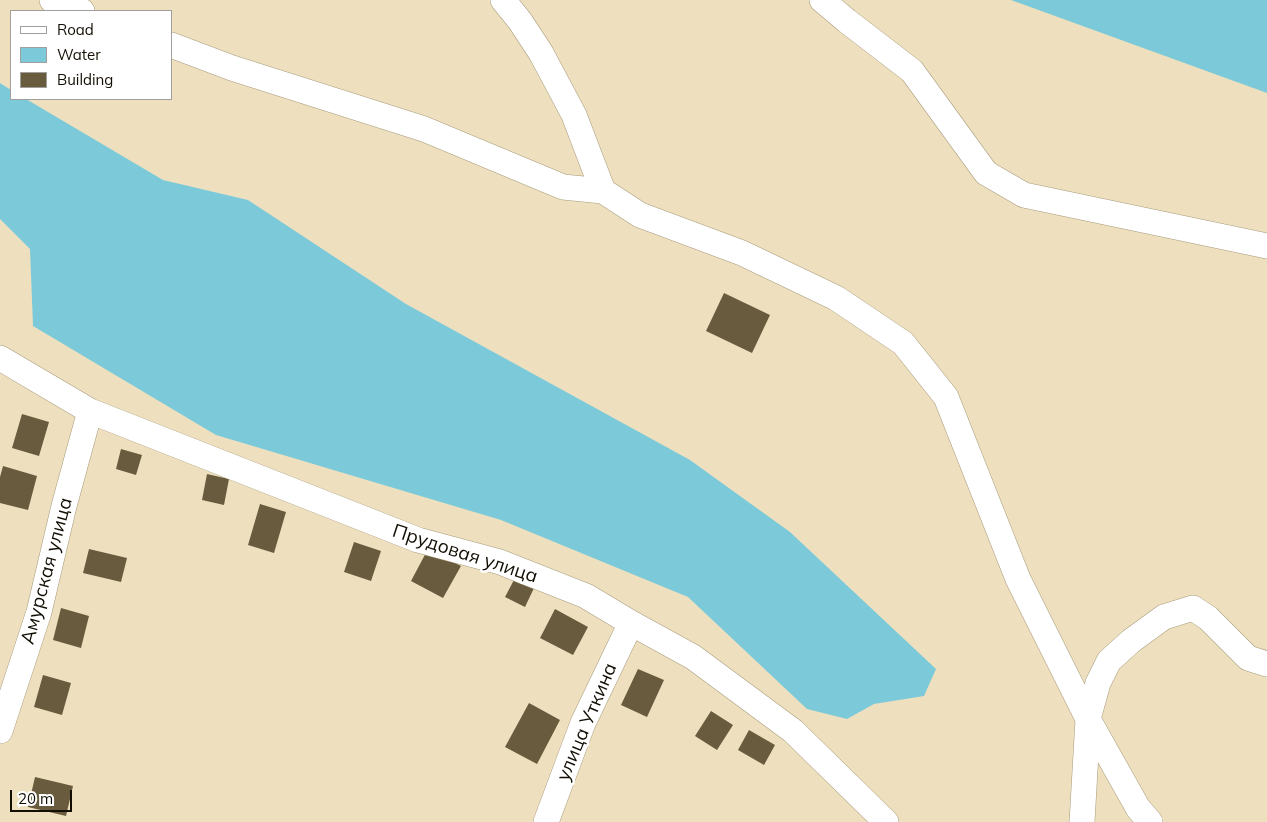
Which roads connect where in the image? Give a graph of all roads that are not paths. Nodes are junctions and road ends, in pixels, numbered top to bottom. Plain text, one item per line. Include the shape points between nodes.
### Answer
1 (52, 0) edge
2 (503, 0) edge
3 (822, 0) edge
4 (79, 10) edge
5 (172, 45) edge
6 (603, 191) junction
7 (1267, 246) edge
8 (0, 358) edge
9 (90, 411) junction
10 (631, 624) junction
11 (1267, 664) edge
12 (1088, 719) junction
13 (0, 731) edge
14 (546, 822) edge
15 (886, 822) edge
16 (1082, 822) edge
17 (1150, 822) edge

1 - 4 street
2 - 6 street via 541,53 574,115
3 - 7 street via 912,71 986,173 1024,195
5 - 6 street via 232,68 424,129 563,187
6 - 12 street via 640,215 742,253 836,298 903,343 946,397 1018,579
8 - 9 street, Прудовая улица
9 - 10 street, Прудовая улица via 418,540 526,572 586,596
9 - 13 street, Амурская улица via 39,612
10 - 14 street, улица Уткина via 584,723
10 - 15 street, Прудовая улица via 693,657 793,731
11 - 12 street via 1248,658 1208,618 1193,608 1164,617 1109,661 1098,683
12 - 16 street
12 - 17 street via 1138,808

